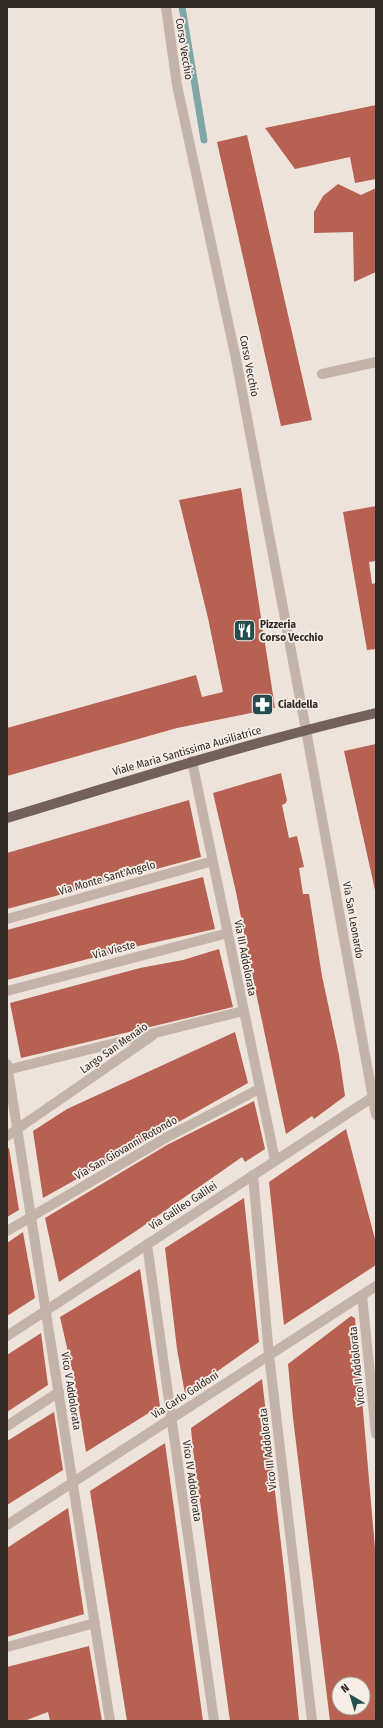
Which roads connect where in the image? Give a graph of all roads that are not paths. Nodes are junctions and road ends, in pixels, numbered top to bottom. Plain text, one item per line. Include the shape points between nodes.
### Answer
1 (166, 7) edge
2 (376, 362) edge
3 (322, 374) dead end
4 (376, 713) edge
5 (306, 730) junction
6 (192, 761) junction
7 (7, 818) edge
8 (213, 861) junction
9 (7, 919) edge
10 (228, 933) junction
11 (7, 991) edge
12 (243, 1011) junction
13 (158, 1032) junction
14 (7, 1068) edge
15 (259, 1089) junction
16 (374, 1096) edge
17 (376, 1115) edge
18 (17, 1130) junction
19 (7, 1136) edge
20 (275, 1160) junction
21 (253, 1175) junction
22 (30, 1217) junction
23 (7, 1231) edge
24 (147, 1244) junction
25 (376, 1286) edge
26 (362, 1295) junction
27 (46, 1310) junction
28 (7, 1336) edge
29 (269, 1355) junction
30 (59, 1392) junction
31 (171, 1419) junction
32 (7, 1426) edge
33 (376, 1434) edge
34 (73, 1483) junction
35 (7, 1525) edge
36 (95, 1623) junction
37 (7, 1647) edge
38 (110, 1721) edge
39 (214, 1721) edge
40 (312, 1721) edge

1 - 5 street, Corso Vecchio via 177,85 236,359
2 - 3 street
4 - 5 main road, Viale Maria Santissima Ausiliatrice
5 - 6 main road, Viale Maria Santissima Ausiliatrice
5 - 16 street, Via San Leonardo
6 - 7 main road, Viale Maria Santissima Ausiliatrice
6 - 8 street, Via III Addolorata
8 - 9 street, Via Monte Sant'Angelo
8 - 10 street, Via III Addolorata
10 - 11 street, Via Vieste
10 - 12 street, Via III Addolorata
12 - 13 street
12 - 15 street, Via III Addolorata
13 - 14 street, Largo San Menaio
13 - 18 street, Largo San Menaio
14 - 18 street, Vico V Addolorata
15 - 20 street, Via III Addolorata
15 - 22 street, Via San Giovanni Rotondo via 169,1136
16 - 17 street, Via San Leonardo
16 - 20 street, Via Galileo Galilei
18 - 19 street, Largo San Menaio
18 - 22 street, Vico V Addolorata
20 - 21 street, Via Galileo Galilei
21 - 24 street, Via Galileo Galilei
21 - 29 street, Vico III Addolorata
22 - 23 street, Via San Giovanni Rotondo
22 - 27 street, Vico V Addolorata
24 - 27 street, Via Galileo Galilei
24 - 31 street, Vico IV Addolorata
25 - 26 street, Via Carlo Goldoni
26 - 29 street, Via Carlo Goldoni
26 - 33 street, Vico II Addolorata
27 - 28 street, Via Galileo Galilei
27 - 30 street, Vico V Addolorata
29 - 31 street, Via Carlo Goldoni
29 - 40 street, Vico III Addolorata
30 - 32 street
30 - 34 street, Vico V Addolorata
31 - 34 street, Via Carlo Goldoni
31 - 39 street, Vico IV Addolorata
34 - 35 street, Via Carlo Goldoni
34 - 36 street, Vico V Addolorata
36 - 37 street
36 - 38 street, Vico V Addolorata

